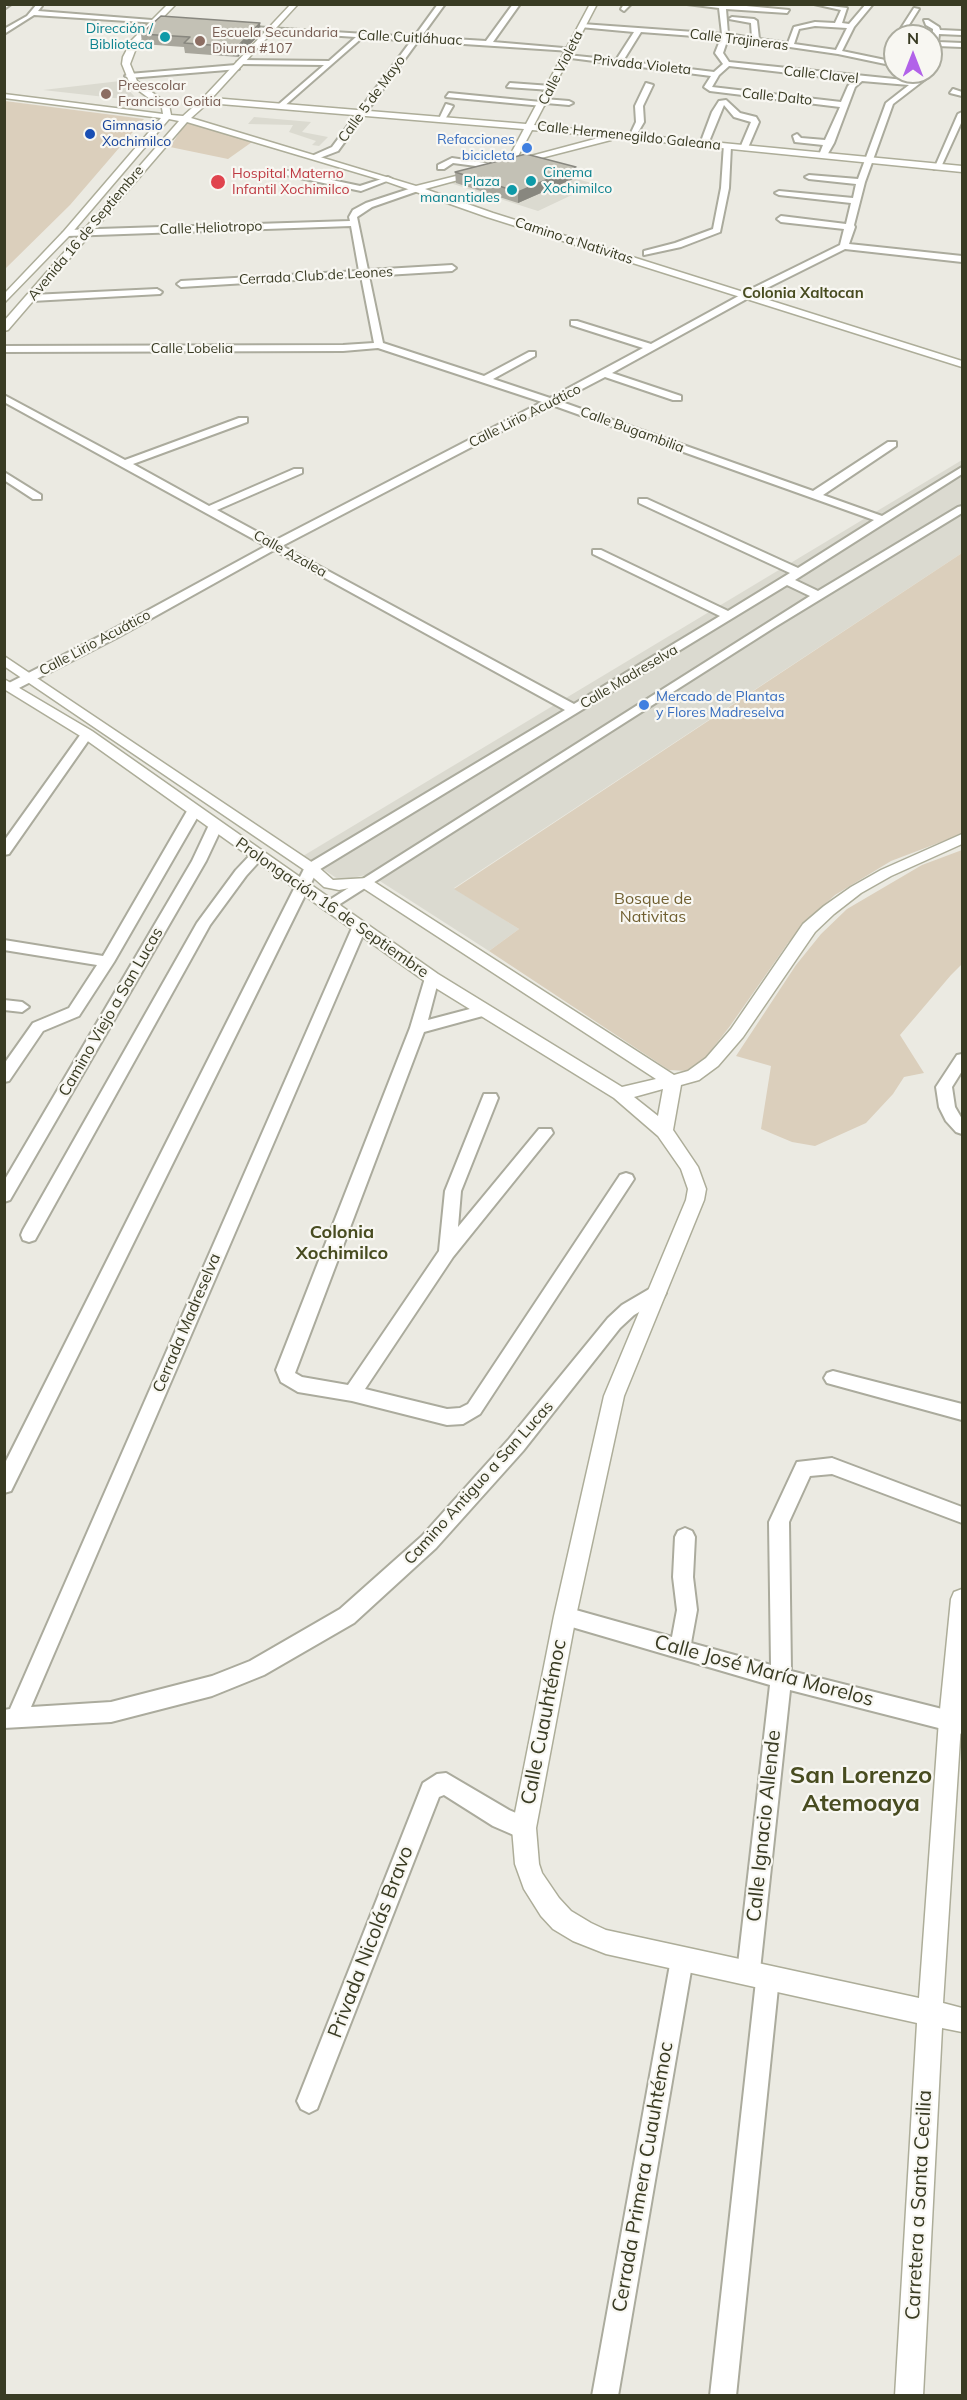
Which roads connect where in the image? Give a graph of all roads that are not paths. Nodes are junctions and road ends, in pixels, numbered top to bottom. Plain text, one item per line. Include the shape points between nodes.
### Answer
1 (40, 4) edge
2 (173, 4) edge
3 (295, 4) edge
4 (442, 4) edge
5 (517, 4) edge
6 (594, 4) edge
7 (690, 4) edge
8 (817, 4) edge
9 (870, 4) edge
10 (721, 6) edge
11 (847, 7) edge
12 (916, 9) dead end
13 (787, 11) dead end
14 (4, 14) edge
15 (32, 15) junction
16 (725, 19) junction
17 (156, 21) junction
18 (926, 21) dead end
19 (179, 22) edge
20 (907, 24) edge
21 (928, 24) edge
22 (838, 25) junction
23 (226, 26) edge
24 (582, 26) junction
25 (851, 26) junction
26 (963, 27) edge
27 (272, 29) junction
28 (943, 29) edge
29 (639, 30) junction
30 (943, 31) edge
31 (4, 32) edge
32 (963, 33) edge
33 (362, 35) junction
34 (725, 36) junction
35 (416, 38) junction
36 (756, 41) junction
37 (488, 43) junction
38 (943, 44) edge
39 (963, 45) edge
40 (790, 46) junction
41 (838, 52) junction
42 (569, 53) junction
43 (881, 60) edge
44 (619, 62) junction
45 (330, 63) junction
46 (727, 64) junction
47 (238, 65) junction
48 (781, 71) junction
49 (716, 74) junction
50 (129, 75) junction
51 (833, 76) junction
52 (776, 79) dead end
53 (859, 79) junction
54 (883, 81) edge
55 (914, 84) edge
56 (510, 85) dead end
57 (649, 85) dead end
58 (826, 86) dead end
59 (4, 88) edge
60 (551, 88) junction
61 (953, 91) dead end
62 (729, 92) junction
63 (801, 92) dead end
64 (963, 94) edge
65 (449, 95) dead end
66 (4, 96) edge
67 (794, 99) junction
68 (206, 100) junction
69 (544, 103) junction
70 (569, 103) dead end
71 (722, 104) junction
72 (844, 105) junction
73 (282, 106) junction
74 (450, 106) dead end
75 (166, 112) junction
76 (362, 112) junction
77 (963, 114) edge
78 (189, 115) junction
79 (441, 119) junction
80 (530, 126) junction
81 (618, 135) junction
82 (797, 136) dead end
83 (278, 137) junction
84 (632, 137) junction
85 (267, 142) junction
86 (830, 142) junction
87 (704, 144) junction
88 (727, 146) junction
89 (744, 148) junction
90 (328, 153) junction
91 (823, 155) junction
92 (317, 157) junction
93 (869, 160) junction
94 (510, 163) junction
95 (128, 164) junction
96 (144, 165) junction
97 (937, 166) junction
98 (441, 167) dead end
99 (499, 167) junction
100 (963, 169) edge
101 (289, 173) dead end
102 (809, 177) dead end
103 (388, 179) junction
104 (861, 182) junction
105 (430, 185) junction
106 (106, 188) junction
107 (415, 189) junction
108 (122, 190) junction
109 (779, 193) dead end
110 (857, 201) junction
111 (508, 209) dead end
112 (781, 219) dead end
113 (551, 223) dead end
114 (354, 224) junction
115 (851, 227) junction
116 (88, 232) junction
117 (68, 233) junction
118 (844, 246) junction
119 (647, 253) junction
120 (963, 259) edge
121 (452, 268) dead end
122 (363, 273) junction
123 (181, 284) dead end
124 (758, 289) junction
125 (157, 292) dead end
126 (747, 296) junction
127 (32, 298) junction
128 (4, 300) edge
129 (574, 323) dead end
130 (4, 328) edge
131 (379, 345) junction
132 (940, 346) dead end
133 (652, 348) junction
134 (4, 349) edge
135 (531, 354) dead end
136 (963, 364) edge
137 (604, 374) junction
138 (484, 380) junction
139 (4, 398) edge
140 (677, 398) dead end
141 (552, 402) junction
142 (243, 420) dead end
143 (892, 444) dead end
144 (126, 463) junction
145 (298, 471) dead end
146 (963, 471) edge
147 (4, 475) edge
148 (815, 495) junction
149 (37, 497) dead end
150 (643, 501) dead end
151 (210, 509) junction
152 (963, 509) edge
153 (884, 520) junction
154 (275, 545) junction
155 (597, 552) dead end
156 (799, 573) junction
157 (787, 580) junction
158 (818, 596) junction
159 (729, 616) junction
160 (4, 660) edge
161 (29, 678) junction
162 (8, 685) edge
163 (575, 710) junction
164 (87, 734) junction
165 (194, 811) junction
166 (215, 827) junction
167 (963, 839) edge
168 (4, 851) edge
169 (258, 855) junction
170 (311, 868) junction
171 (363, 881) junction
172 (302, 887) junction
173 (327, 906) junction
174 (359, 928) junction
175 (4, 945) edge
176 (107, 962) junction
177 (432, 978) junction
178 (4, 1005) edge
179 (22, 1007) dead end
180 (485, 1010) junction
181 (418, 1028) junction
182 (963, 1059) edge
183 (4, 1077) edge
184 (673, 1082) junction
185 (620, 1094) junction
186 (490, 1098) dead end
187 (963, 1128) edge
188 (664, 1131) junction
189 (545, 1133) dead end
190 (626, 1179) dead end
191 (4, 1196) edge
192 (29, 1235) dead end
193 (447, 1252) junction
194 (657, 1293) junction
195 (833, 1378) dead end
196 (352, 1393) junction
197 (963, 1412) edge
198 (4, 1485) edge
199 (963, 1515) edge
200 (685, 1537) dead end
201 (963, 1599) edge
202 (565, 1616) junction
203 (680, 1649) junction
204 (781, 1678) junction
205 (10, 1719) edge
206 (956, 1722) edge
207 (524, 1828) junction
208 (682, 1959) junction
209 (758, 1976) junction
210 (930, 2014) junction
211 (963, 2020) edge
212 (309, 2102) dead end
213 (605, 2396) edge
214 (723, 2396) edge
215 (909, 2396) edge

1 - 15 street
2 - 17 main road
3 - 27 main road
4 - 35 street, Calle 5 de Mayo
5 - 37 street
6 - 24 main road, Calle Violeta
7 - 10 street
8 - 11 street
9 - 25 street
10 - 13 street
10 - 16 street
11 - 22 street
12 - 20 street
14 - 15 street
15 - 17 street
15 - 31 street
16 - 34 street
16 - 36 street via 754,21
17 - 19 street
17 - 50 main road via 135,42 127,57
18 - 21 street
22 - 25 street
22 - 40 street via 796,28
23 - 27 street, Calle Cuitláhuac
24 - 29 street, Calle Trajineras
24 - 42 main road, Calle Violeta
25 - 41 street
26 - 28 street
27 - 33 street, Calle Cuitláhuac
27 - 47 main road
29 - 34 street, Calle Trajineras
29 - 44 street
30 - 32 street
33 - 35 street, Calle Cuitláhuac
33 - 45 street
34 - 36 street, Calle Trajineras
34 - 46 street via 719,53
35 - 37 street, Calle Cuitláhuac
35 - 76 street, Calle 5 de Mayo
36 - 40 street, Calle Trajineras
37 - 42 street, Calle Cuitláhuac
38 - 39 street
40 - 41 street, Calle Trajineras
41 - 43 street, Calle Trajineras
42 - 44 street, Privada Violeta
42 - 60 main road, Calle Violeta
44 - 49 street, Privada Violeta
45 - 47 street
45 - 73 street
46 - 48 street, Calle Clavel
46 - 49 street
47 - 50 street
47 - 68 main road
48 - 51 street, Calle Clavel
48 - 52 street
49 - 62 street, Calle Dalto via 708,87
50 - 75 main road via 144,96
51 - 53 street, Calle Clavel
51 - 58 street
53 - 54 street, Calle Clavel
53 - 72 street
55 - 93 street via 890,103
56 - 60 street
57 - 84 street
59 - 75 main road
60 - 69 main road, Calle Violeta
61 - 64 street
62 - 67 street, Calle Dalto via 772,93
62 - 71 street
63 - 67 street
65 - 69 street
66 - 75 main road
67 - 72 street, Calle Dalto
68 - 73 main road, Calle Hermenegildo Galeana
68 - 78 main road
69 - 70 street
69 - 80 main road, Calle Violeta
71 - 87 street
71 - 89 street via 755,122
72 - 86 street
73 - 76 main road, Calle Hermenegildo Galeana
74 - 79 street
75 - 78 main road
75 - 95 main road, Avenida 16 de Septiembre
76 - 79 main road, Calle Hermenegildo Galeana
76 - 90 street, Calle 5 de Mayo
77 - 97 street
78 - 83 main road, Camino a Nativitas
78 - 85 main road, Camino a Nativitas
78 - 96 main road, Avenida 16 de Septiembre
79 - 80 main road, Calle Hermenegildo Galeana
80 - 81 main road, Calle Hermenegildo Galeana
80 - 94 main road, Calle Violeta
81 - 84 main road, Calle Hermenegildo Galeana
81 - 94 main road
82 - 86 street via 798,140
83 - 85 main road
83 - 90 main road, Camino a Nativitas
84 - 87 main road, Calle Hermenegildo Galeana
85 - 92 main road, Camino a Nativitas
86 - 91 street
87 - 88 main road, Calle Hermenegildo Galeana
88 - 89 main road, Calle Hermenegildo Galeana
88 - 119 street via 717,230
89 - 91 main road, Calle Hermenegildo Galeana
90 - 92 street, Calle 5 de Mayo
90 - 105 main road, Camino a Nativitas
91 - 93 main road, Calle Hermenegildo Galeana
92 - 103 main road, Camino a Nativitas
93 - 97 main road, Calle Hermenegildo Galeana
93 - 104 street
94 - 99 main road
95 - 96 main road
95 - 106 main road, Avenida 16 de Septiembre
96 - 108 main road, Avenida 16 de Septiembre
97 - 100 main road, Calle Hermenegildo Galeana
98 - 99 street via 452,160
99 - 105 main road
101 - 103 street via 361,189
102 - 104 street
103 - 107 main road, Camino a Nativitas
104 - 110 street
105 - 107 main road
105 - 111 main road, Camino a Nativitas
106 - 108 main road
106 - 117 main road, Avenida 16 de Septiembre
107 - 114 street via 356,212
107 - 126 main road, Camino a Nativitas
108 - 116 main road, Avenida 16 de Septiembre
109 - 110 street
110 - 115 street
112 - 115 street
113 - 119 main road, Camino a Nativitas
114 - 116 street, Calle Heliotropo via 281,222
114 - 122 street
115 - 118 street
116 - 117 street, Calle Heliotropo
116 - 127 main road, Avenida 16 de Septiembre
117 - 128 main road, Avenida 16 de Septiembre
118 - 120 street
118 - 124 street, Calle Lirio Acuático
119 - 124 main road, Camino a Nativitas
121 - 122 street, Cerrada Club de Leones
122 - 123 street, Cerrada Club de Leones
122 - 131 street
124 - 126 street, Calle Lirio Acuático
124 - 132 main road, Camino a Nativitas
125 - 127 street
126 - 133 street, Calle Lirio Acuático
126 - 136 main road, Camino a Nativitas
127 - 130 main road, Avenida 16 de Septiembre
129 - 133 street
131 - 134 street, Calle Lobelia
131 - 138 street, Calle Bugambilia
133 - 137 street, Calle Lirio Acuático
135 - 138 street
137 - 140 street
137 - 141 street, Calle Lirio Acuático
138 - 141 street, Calle Bugambilia
139 - 144 street, Calle Azalea
141 - 148 street, Calle Bugambilia
141 - 154 street, Calle Lirio Acuático
142 - 144 street
143 - 148 street
144 - 151 street, Calle Azalea
145 - 151 street
146 - 153 street, Calle Madreselva
147 - 149 street
148 - 153 street, Calle Bugambilia
150 - 156 street
151 - 154 street, Calle Azalea
152 - 158 street, Calle Madreselva
153 - 156 street, Calle Madreselva
154 - 161 street, Calle Lirio Acuático
154 - 163 street, Calle Azalea
155 - 159 street
156 - 157 street, Calle Madreselva
157 - 158 street
157 - 159 street, Calle Madreselva
158 - 171 street, Calle Madreselva
159 - 163 street, Calle Madreselva
160 - 161 main road, Prolongación 16 de Septiembre
161 - 162 street, Calle Lirio Acuático
161 - 170 main road, Prolongación 16 de Septiembre
162 - 164 main road, Prolongación 16 de Septiembre
163 - 170 street, Calle Madreselva
164 - 165 main road, Prolongación 16 de Septiembre
164 - 168 street
165 - 166 main road, Prolongación 16 de Septiembre
165 - 176 street
166 - 169 main road, Prolongación 16 de Septiembre
166 - 191 street, Camino Viejo a San Lucas
167 - 184 main road via 886,873 829,910 809,928 737,1033 712,1062 693,1076
169 - 172 main road, Prolongación 16 de Septiembre
169 - 192 street via 204,923
170 - 171 main road, Prolongación 16 de Septiembre via 330,884
170 - 172 street
171 - 173 street, Calle Madreselva
171 - 184 main road
172 - 173 main road, Prolongación 16 de Septiembre
172 - 198 street
173 - 174 main road, Prolongación 16 de Septiembre
174 - 177 main road, Prolongación 16 de Septiembre
174 - 205 street, Cerrada Madreselva
175 - 176 street
176 - 183 street via 74,1012 38,1027
177 - 180 main road, Prolongación 16 de Septiembre
177 - 181 street
178 - 179 street
180 - 181 street
180 - 185 main road, Prolongación 16 de Septiembre
181 - 196 street via 285,1370 287,1377 298,1384
182 - 187 street via 944,1087 947,1107
184 - 185 main road
184 - 188 main road
185 - 188 main road, Calle Cuauhtémoc
186 - 193 street via 453,1191
188 - 194 main road, Calle Cuauhtémoc via 689,1167 697,1189
189 - 193 street
190 - 196 street via 474,1409 463,1416 447,1417
193 - 196 street
194 - 202 main road, Calle Cuauhtémoc via 614,1396
194 - 205 street, Camino Antiguo a San Lucas via 614,1323 523,1437 429,1542 347,1616 257,1668 212,1686 111,1712
195 - 197 street
199 - 204 street, Calle Ignacio Allende via 832,1466 804,1468 779,1522
200 - 203 street via 683,1577 687,1610
201 - 206 main road, Carretera a Santa Cecilia
202 - 203 street, Calle José María Morelos
202 - 207 main road, Calle Cuauhtémoc
203 - 204 street, Calle José María Morelos
204 - 206 street, Calle José María Morelos
204 - 209 street, Calle Ignacio Allende
206 - 210 main road, Carretera a Santa Cecilia
207 - 208 main road, Calle Cuauhtémoc via 532,1880 562,1920 606,1942
207 - 212 street, Privada Nicolás Bravo via 446,1784 430,1790
208 - 209 main road, Calle Cuauhtémoc
208 - 213 street, Cerrada Primera Cuauhtémoc
209 - 210 main road, Calle Cuauhtémoc
209 - 214 street, Calle Ignacio Allende
210 - 211 main road, Calle Cuauhtémoc
210 - 215 main road, Carretera a Santa Cecilia

